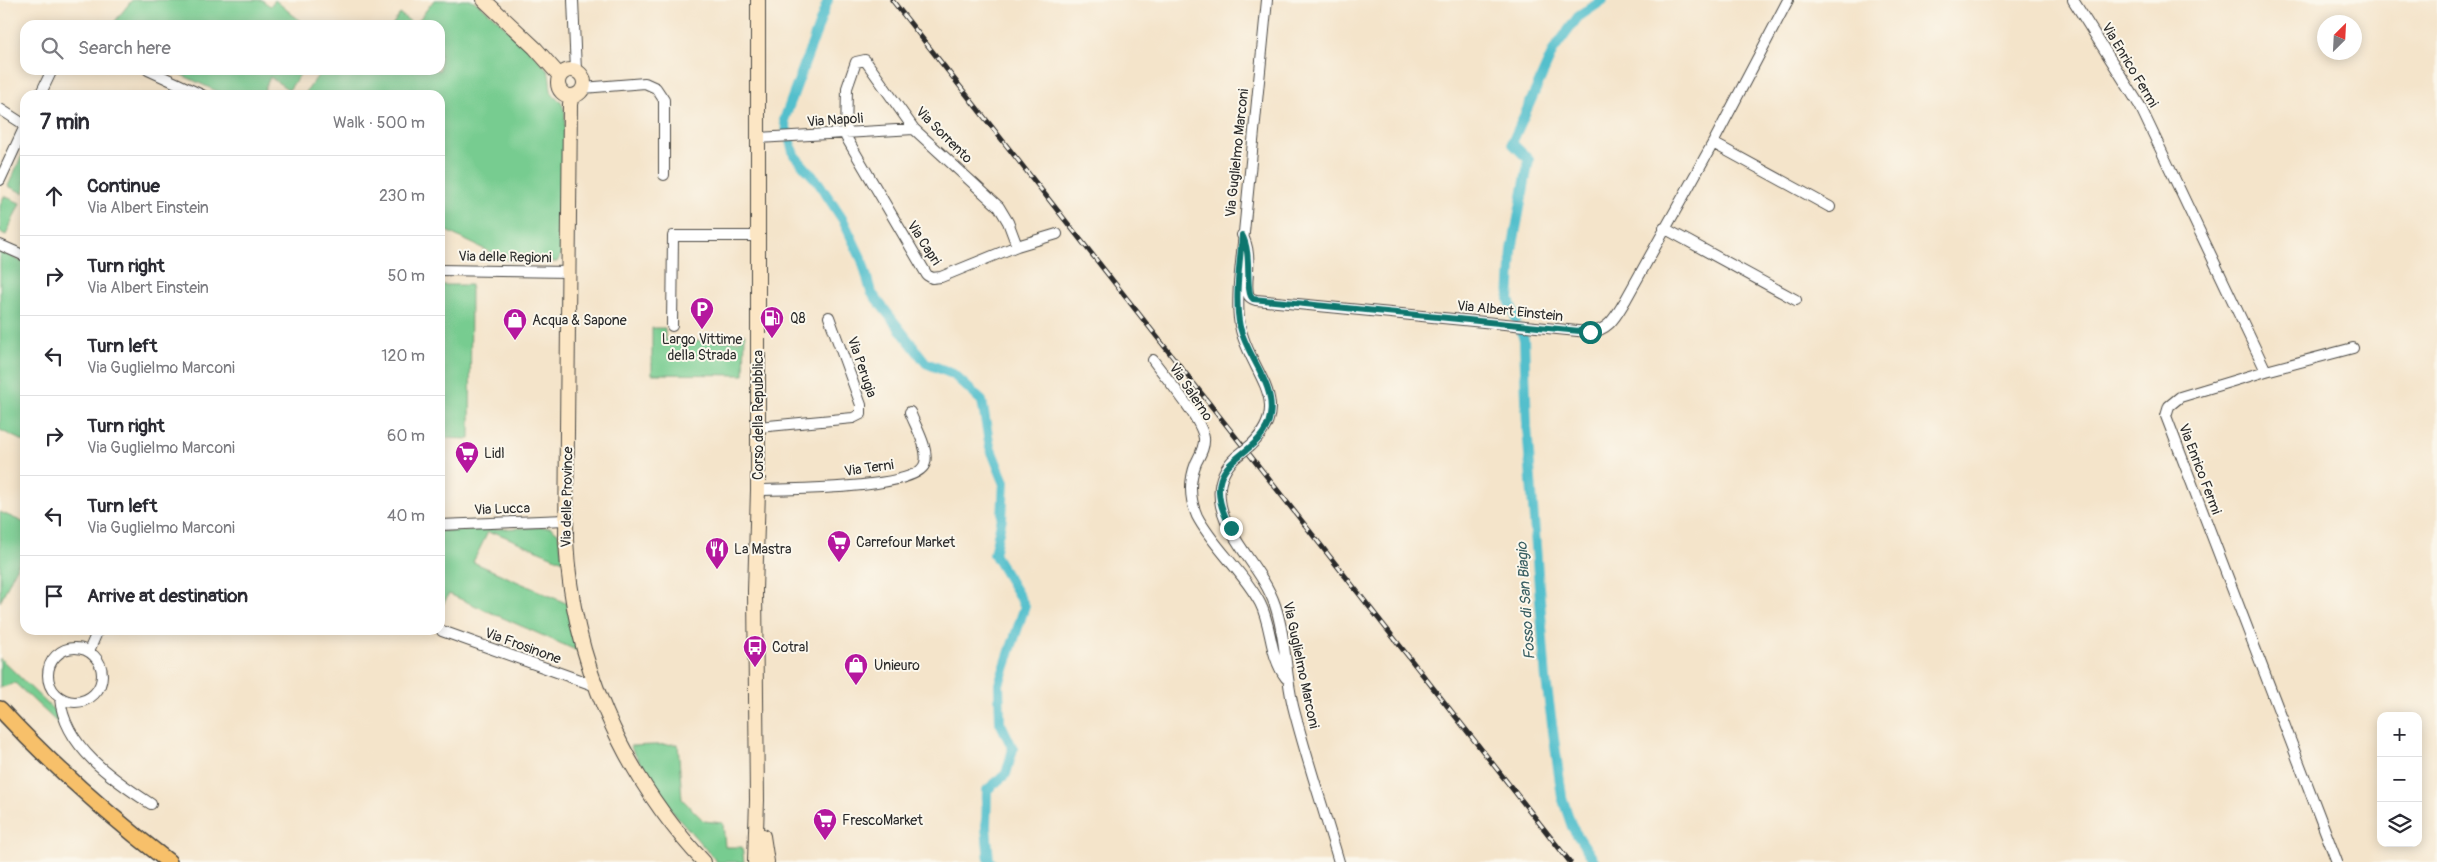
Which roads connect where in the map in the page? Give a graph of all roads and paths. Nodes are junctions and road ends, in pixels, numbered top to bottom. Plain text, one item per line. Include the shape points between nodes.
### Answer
1 (484, 0) edge
2 (573, 0) edge
3 (758, 0) edge
4 (1267, 0) edge
5 (1788, 0) edge
6 (2073, 0) edge
7 (576, 71) junction
8 (50, 75) edge
9 (159, 75) edge
10 (560, 76) junction
11 (42, 90) edge
12 (191, 90) edge
13 (578, 92) junction
14 (0, 109) edge
15 (20, 123) edge
16 (914, 128) junction
17 (845, 133) junction
18 (20, 137) edge
19 (758, 138) junction
20 (1713, 142) junction
21 (664, 175) dead end
22 (0, 180) edge
23 (1830, 207) dead end
24 (1664, 228) junction
25 (1057, 234) dead end
26 (1242, 235) junction
27 (758, 236) junction
28 (0, 245) edge
29 (1017, 246) junction
30 (20, 254) edge
31 (445, 270) edge
32 (570, 272) junction
33 (1796, 300) dead end
34 (829, 317) dead end
35 (672, 326) dead end
36 (2353, 348) dead end
37 (1153, 360) dead end
38 (2266, 372) junction
39 (910, 412) dead end
40 (758, 427) junction
41 (758, 490) junction
42 (566, 520) junction
43 (445, 526) edge
44 (445, 632) edge
45 (96, 635) edge
46 (89, 651) junction
47 (1288, 680) junction
48 (596, 686) junction
49 (60, 698) junction
50 (0, 709) edge
51 (152, 804) dead end
52 (757, 860) edge
53 (169, 862) edge
54 (704, 862) edge
55 (1339, 862) edge
56 (2337, 862) edge

1 - 10 main road
2 - 7 street
3 - 19 main road, Corso della Repubblica
4 - 26 street, Via Guglielmo Marconi
5 - 20 street, Via Albert Einstein
6 - 38 street, Via Enrico Fermi via 2144,114
7 - 10 main road via 568,70
7 - 13 main road via 584,80
8 - 11 street
9 - 12 street
10 - 13 main road via 559,88 564,95
13 - 21 street via 645,84 659,91 664,100
13 - 32 main road, Via delle Province via 570,104
14 - 15 street
16 - 17 street, Via Napoli
16 - 17 street, Via Sorrento via 862,59 853,66 847,88
16 - 29 street, Via Sorrento via 999,207
17 - 19 street, Via Napoli
17 - 29 street, Via Capri via 927,275 941,277
18 - 22 street
19 - 27 main road, Corso della Repubblica
20 - 23 street
20 - 24 street, Via Albert Einstein
24 - 26 street, Via Albert Einstein via 1616,316 1603,329 1590,332 1253,299 1248,291 1249,256
24 - 33 street
25 - 29 street, Via Capri
26 - 47 street, Via Guglielmo Marconi, bridge via 1238,283 1240,325 1271,406 1268,424 1226,468 1222,478 1221,506 1226,521 1274,602
27 - 35 street via 672,236
27 - 40 main road, Corso della Repubblica
28 - 30 street
31 - 32 street, Via delle Regioni
32 - 42 main road, Via delle Province
34 - 40 street, Via Perugia via 861,405 860,414 855,418
36 - 38 street
37 - 47 street, Via Salerno via 1195,418 1204,438 1191,481 1194,511 1258,600 1277,662
38 - 56 street, Via Enrico Fermi via 2180,397 2169,406 2166,419
39 - 41 street, Via Terni via 925,455 924,466 918,472 857,485
40 - 41 main road, Corso della Repubblica
41 - 52 main road, Corso della Repubblica via 755,591
42 - 43 street, Via Lucca
42 - 48 main road, Via delle Province via 566,553 572,596
44 - 48 street, Via Frosinone
45 - 46 street
46 - 49 street via 70,647 61,650 49,664 49,683
46 - 49 street via 101,665 102,675 96,693 79,702
47 - 55 street, Via Guglielmo Marconi
48 - 54 main road, Via delle Province via 618,740 643,784 670,823
49 - 51 street via 64,718 83,749 120,784
50 - 53 main road via 92,799

